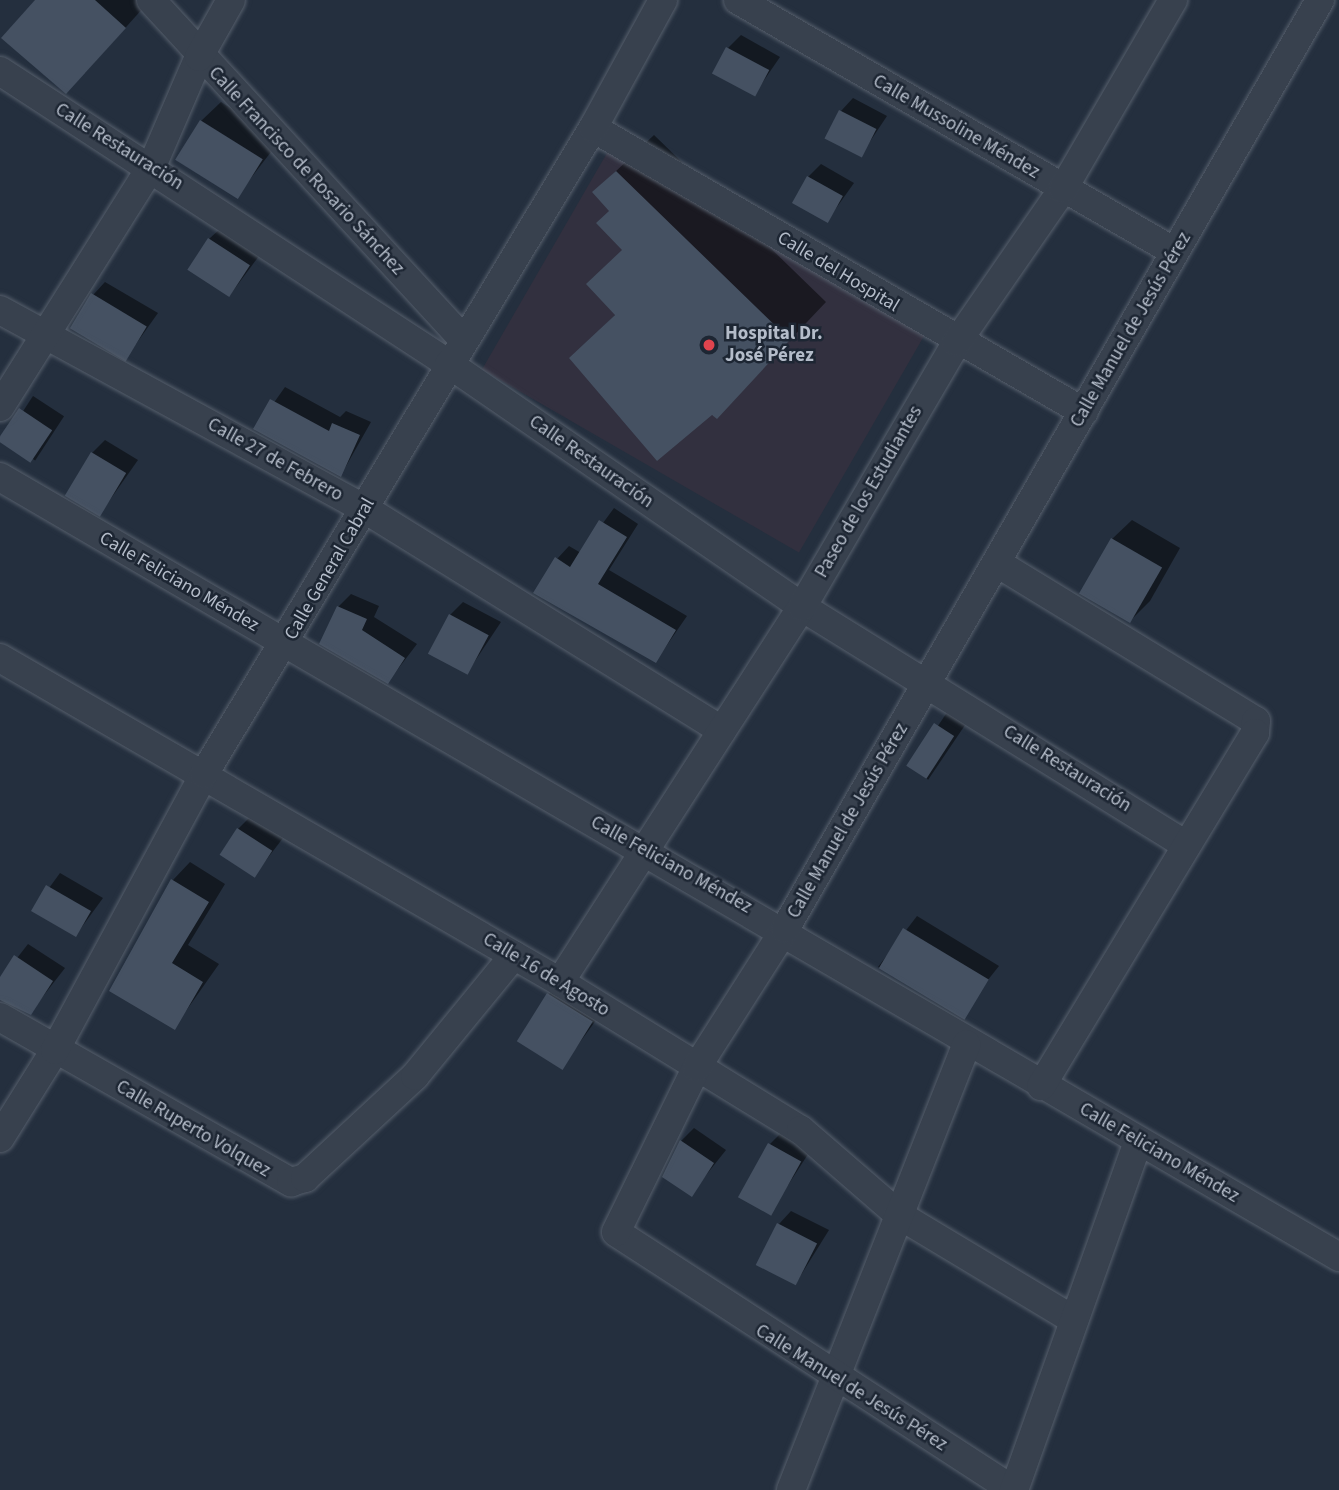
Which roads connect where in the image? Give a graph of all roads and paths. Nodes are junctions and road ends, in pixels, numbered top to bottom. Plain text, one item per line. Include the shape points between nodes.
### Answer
1 (151, 0) edge
2 (231, 0) edge
3 (663, 0) edge
4 (738, 0) edge
5 (1173, 0) edge
6 (1320, 0) edge
7 (199, 57) junction
8 (0, 71) edge
9 (593, 128) junction
10 (152, 166) junction
11 (1063, 189) junction
12 (1175, 252) junction
13 (0, 310) edge
14 (45, 334) junction
15 (463, 339) junction
16 (957, 342) junction
17 (449, 364) junction
18 (0, 407) edge
19 (1084, 412) junction
20 (0, 477) edge
21 (365, 509) junction
22 (998, 563) junction
23 (802, 607) junction
24 (286, 645) junction
25 (0, 658) edge
26 (929, 682) junction
27 (722, 730) junction
28 (204, 774) junction
29 (1186, 845) junction
30 (645, 851) junction
31 (785, 929) junction
32 (513, 955) junction
33 (561, 982) junction
34 (0, 1017) edge
35 (967, 1044) junction
36 (55, 1050) junction
37 (697, 1068) junction
38 (1041, 1086) junction
39 (0, 1138) edge
40 (1138, 1141) junction
41 (899, 1214) junction
42 (1339, 1257) edge
43 (1074, 1321) junction
44 (835, 1377) junction
45 (791, 1490) edge
46 (1013, 1490) edge

1 - 7 street, Calle Francisco de Rosario Sánchez
2 - 7 street
3 - 9 street, Calle General Cabral
4 - 11 street, Calle Mussoline Méndez
5 - 11 street, Paseo de los Estudiantes
6 - 12 street, Calle Manuel de Jesús Pérez
7 - 10 street
7 - 15 street, Calle Francisco de Rosario Sánchez
8 - 10 street, Calle Restauración
9 - 15 street, Calle General Cabral
9 - 16 street, Calle del Hospital
10 - 14 street
10 - 17 street, Calle Restauración
11 - 12 street, Calle Mussoline Méndez
11 - 16 street, Paseo de los Estudiantes
12 - 19 street, Calle Manuel de Jesús Pérez
13 - 14 street, Calle 27 de Febrero
14 - 18 street
14 - 21 street, Calle 27 de Febrero
15 - 17 street, Calle General Cabral
16 - 19 street, Calle del Hospital
16 - 23 street, Paseo de los Estudiantes
17 - 21 street, Calle General Cabral
17 - 23 street, Calle Restauración
19 - 22 street, Calle Manuel de Jesús Pérez
20 - 24 street, Calle Feliciano Méndez
21 - 24 street, Calle General Cabral
21 - 27 street, Calle 27 de Febrero
22 - 26 street, Calle Manuel de Jesús Pérez
22 - 29 street via 1256,721 1255,733
23 - 26 street, Calle Restauración
23 - 27 street, Paseo de los Estudiantes
24 - 28 street, Calle General Cabral
24 - 30 street, Calle Feliciano Méndez
25 - 28 street, Calle 16 de Agosto
26 - 29 street, Calle Restauración
26 - 31 street, Calle Manuel de Jesús Pérez
27 - 30 street, Paseo de los Estudiantes
28 - 32 street, Calle 16 de Agosto
28 - 36 street, Calle General Cabral
29 - 38 street
30 - 31 street, Calle Feliciano Méndez
30 - 33 street, Paseo de los Estudiantes
31 - 35 street, Calle Feliciano Méndez
31 - 37 street, Calle Manuel de Jesús Pérez
32 - 33 street, Calle 16 de Agosto
32 - 36 street, Calle Ruperto Volquez via 415,1076 305,1178 291,1182
33 - 37 street, Calle 16 de Agosto
34 - 36 street, Calle Ruperto Volquez
35 - 38 street, Calle Feliciano Méndez
35 - 41 street
36 - 39 street, Calle General Cabral
37 - 41 street, Calle 16 de Agosto via 801,1130
37 - 44 street, Calle Manuel de Jesús Pérez via 616,1232
38 - 40 street, Calle Feliciano Méndez
40 - 42 street, Calle Feliciano Méndez
40 - 43 street, Calle Manuel de Jesús Pérez
41 - 43 street, Calle 16 de Agosto
41 - 44 street
43 - 46 street, Calle Manuel de Jesús Pérez
44 - 45 street
44 - 46 street, Calle Manuel de Jesús Pérez

